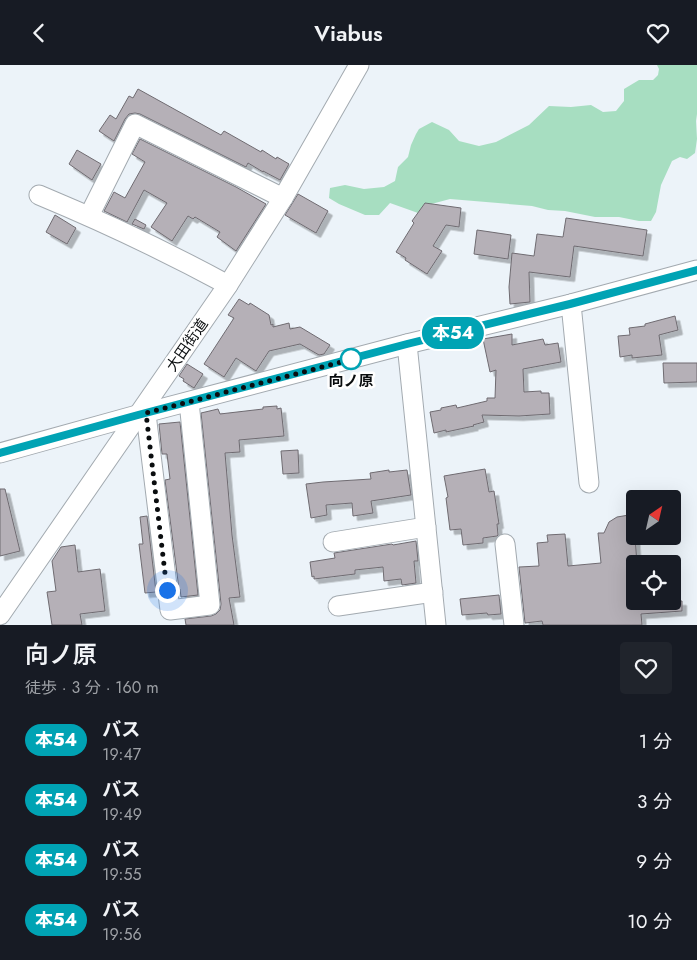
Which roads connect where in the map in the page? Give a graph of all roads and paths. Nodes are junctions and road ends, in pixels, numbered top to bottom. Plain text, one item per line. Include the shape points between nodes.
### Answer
1 (359, 65) edge
2 (39, 195) dead end
3 (283, 198) junction
4 (89, 216) junction
5 (697, 270) edge
6 (228, 285) junction
7 (570, 304) junction
8 (407, 344) junction
9 (189, 402) junction
10 (142, 414) junction
11 (0, 453) edge
12 (589, 483) dead end
13 (426, 527) junction
14 (333, 542) dead end
15 (505, 544) dead end
16 (432, 592) junction
17 (338, 606) dead end
18 (0, 615) edge
19 (171, 618) edge
20 (436, 625) edge
21 (514, 625) edge

1 - 3 street, 大田街道
2 - 4 street
3 - 4 street via 135,124
3 - 6 street, 大田街道
4 - 6 street
5 - 7 street
6 - 10 street, 大田街道
7 - 8 street
7 - 12 street
8 - 9 street
8 - 13 street
9 - 10 street
9 - 19 street via 210,605
10 - 11 street
10 - 18 street, 大田街道
10 - 19 street
13 - 14 street
13 - 16 street
15 - 21 street
16 - 17 street
16 - 20 street

